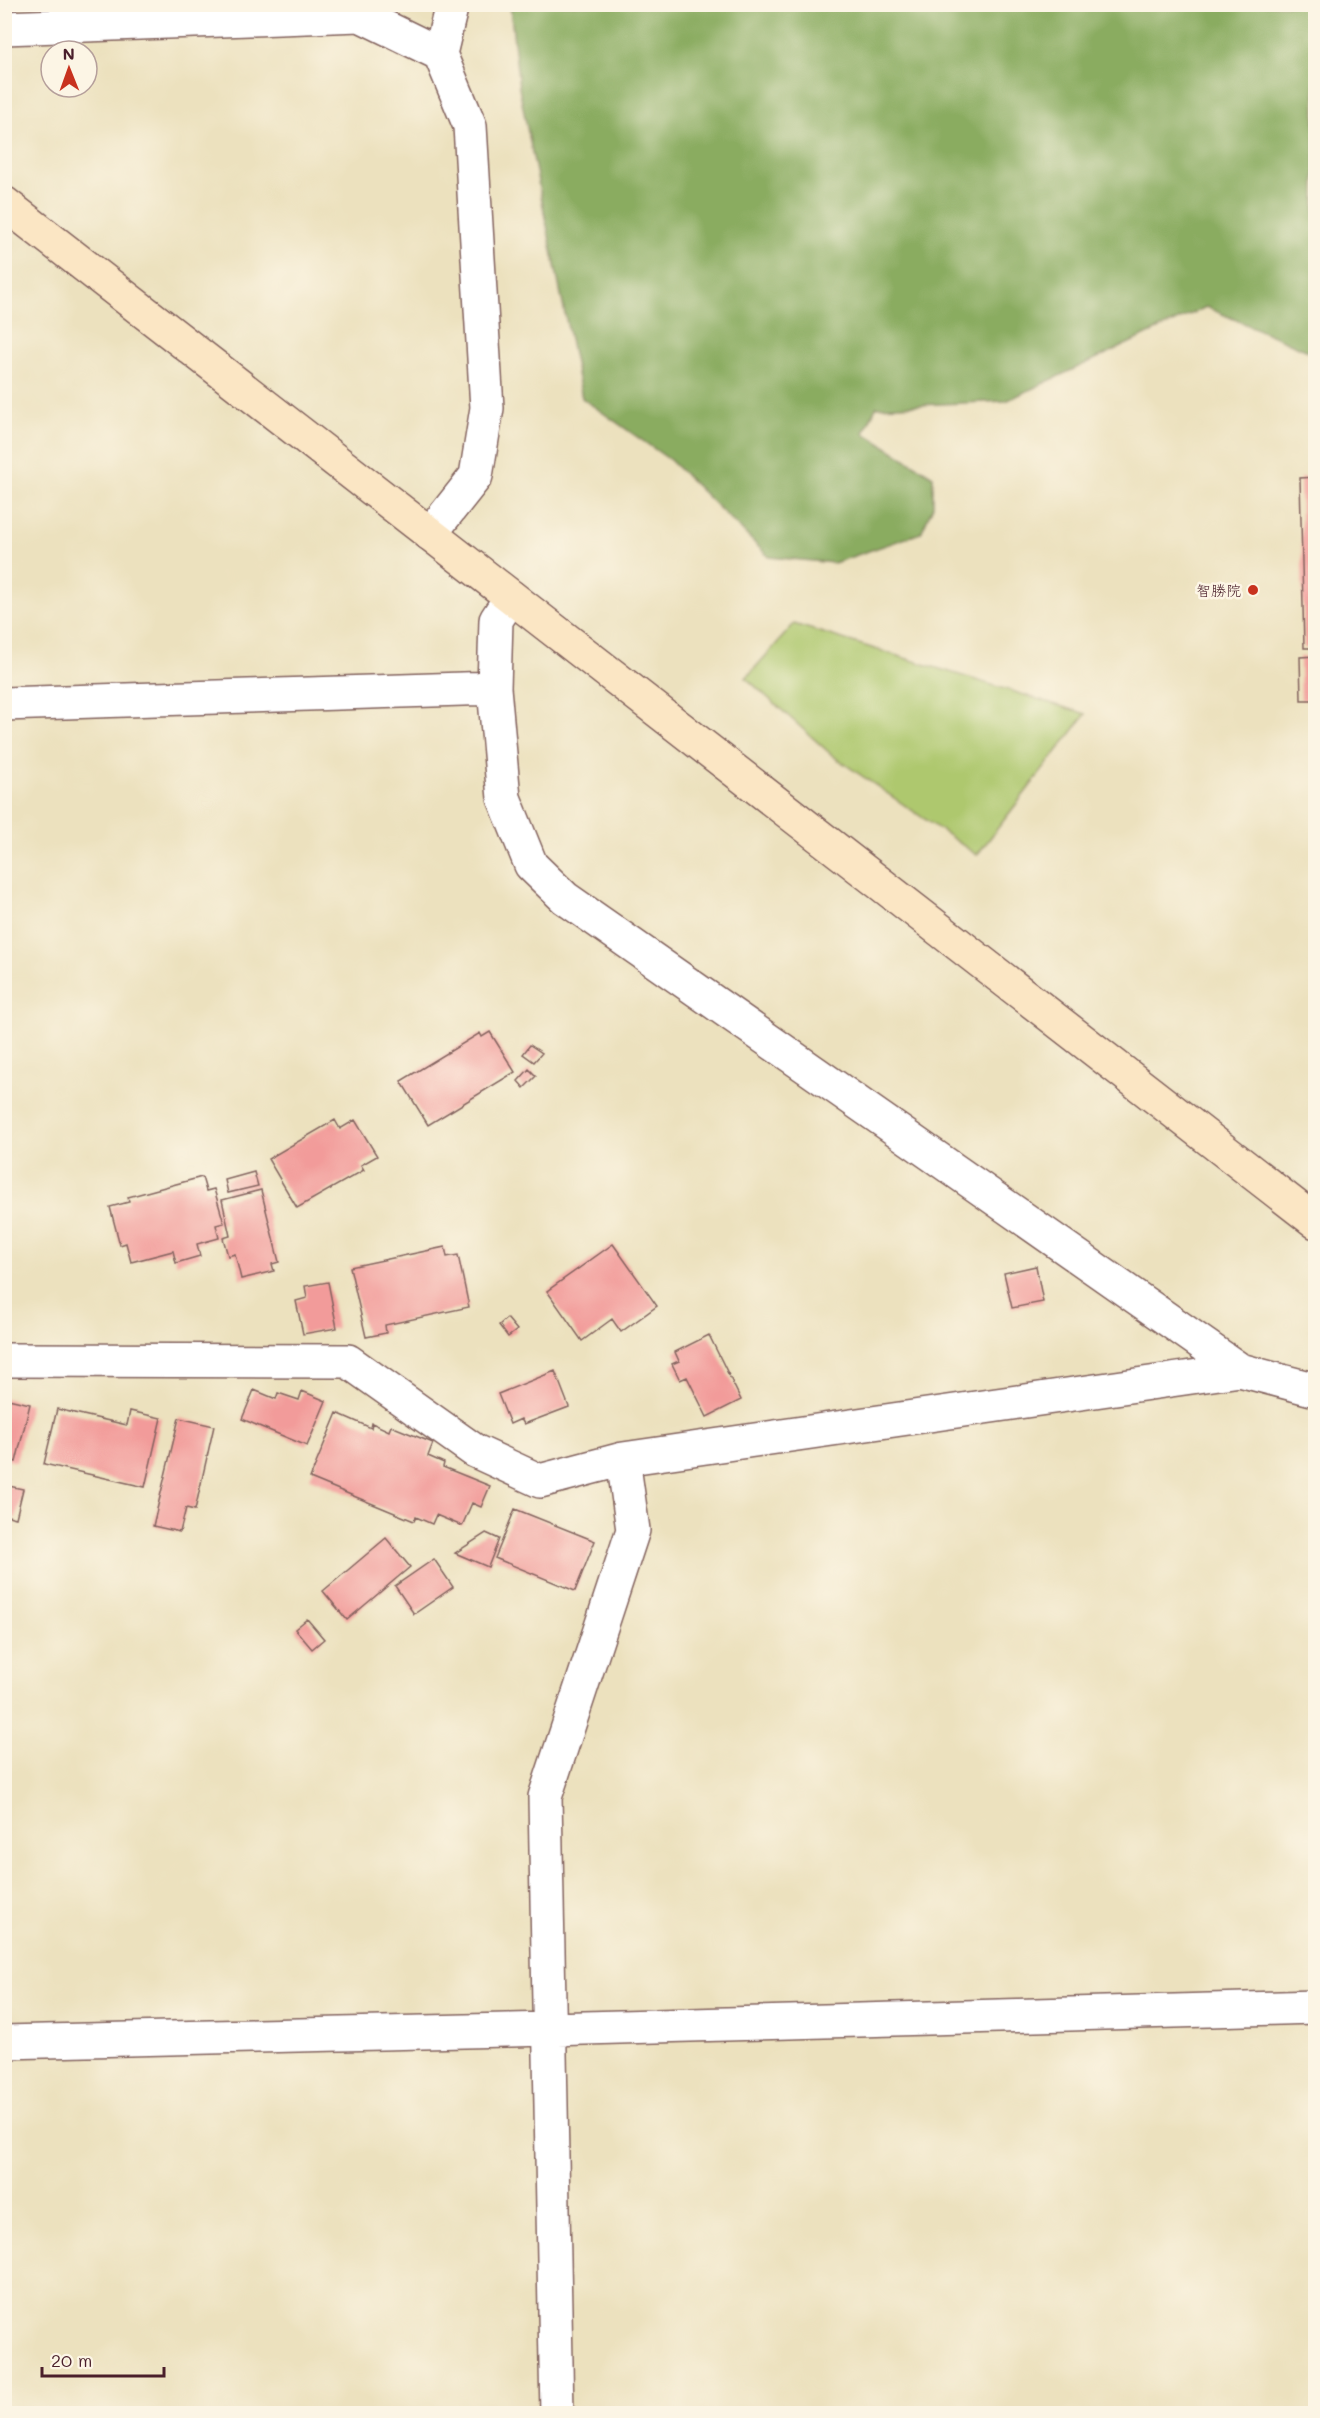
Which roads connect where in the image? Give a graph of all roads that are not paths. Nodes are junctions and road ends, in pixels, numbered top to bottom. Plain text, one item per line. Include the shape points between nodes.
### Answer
1 (452, 4) edge
2 (4, 28) edge
3 (440, 54) junction
4 (4, 203) edge
5 (430, 534) junction
6 (511, 597) junction
7 (494, 688) junction
8 (4, 704) edge
9 (1316, 1222) edge
10 (4, 1360) edge
11 (1240, 1371) junction
12 (1316, 1390) edge
13 (623, 1459) junction
14 (1316, 2007) edge
15 (549, 2029) junction
16 (4, 2042) edge
17 (557, 2414) edge

1 - 3 street
2 - 3 street via 360,15
3 - 5 street via 470,126 487,408 476,476
4 - 5 street
5 - 6 street
6 - 7 street via 496,620
6 - 9 street
7 - 8 street
7 - 11 street via 504,798 531,865 565,898
10 - 13 street via 348,1361 475,1451 540,1481
11 - 12 street
11 - 13 street
13 - 15 street via 633,1530 545,1797
14 - 15 street
15 - 16 street
15 - 17 street

